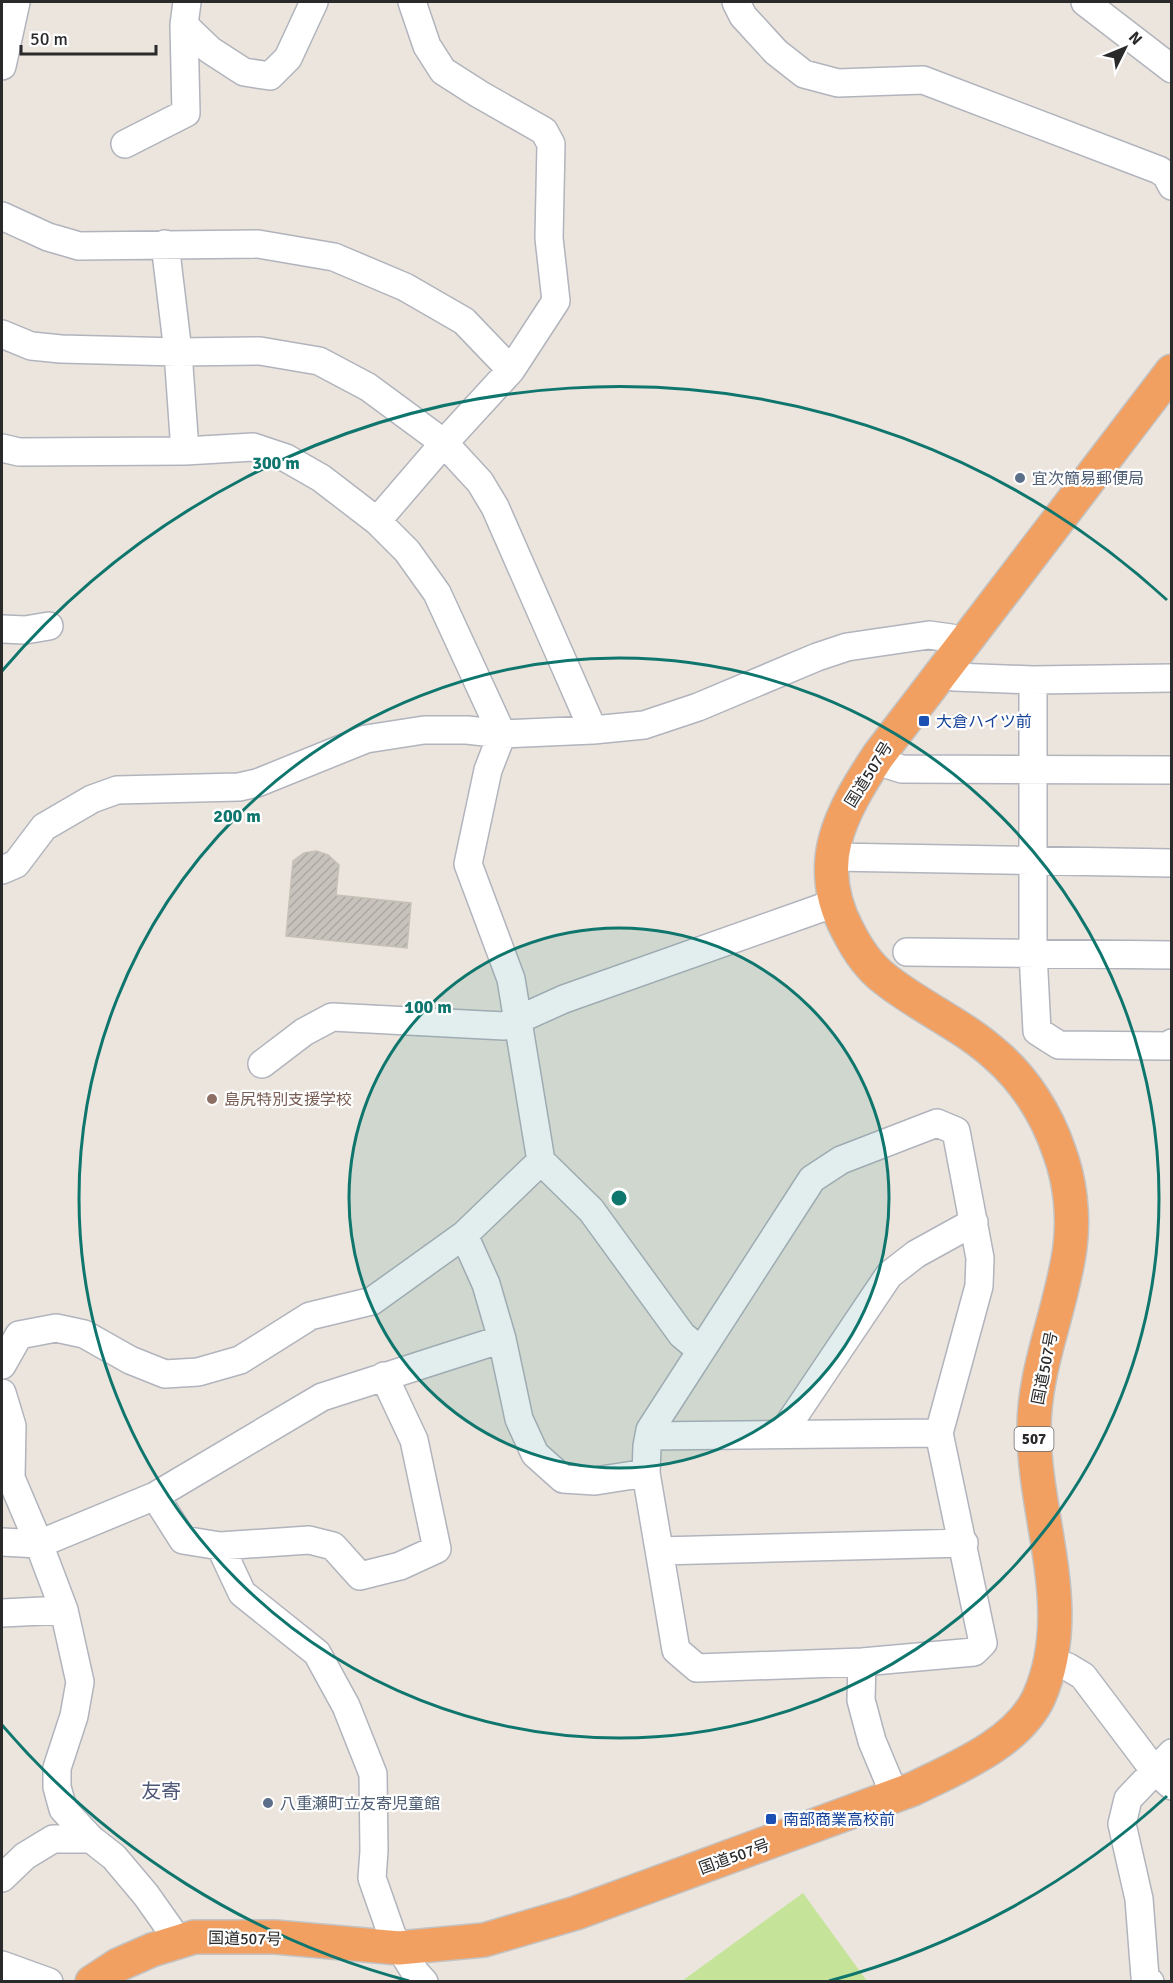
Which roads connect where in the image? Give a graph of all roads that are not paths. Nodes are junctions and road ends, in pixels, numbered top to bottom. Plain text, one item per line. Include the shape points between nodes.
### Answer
1 (16, 2) edge
2 (314, 2) edge
3 (411, 2) edge
4 (736, 2) edge
5 (1084, 2) edge
6 (186, 13) edge
7 (2, 66) edge
8 (1172, 69) edge
9 (125, 144) dead end
10 (1172, 186) edge
11 (2, 216) edge
12 (165, 244) junction
13 (2, 334) edge
14 (178, 352) junction
15 (512, 370) junction
16 (1172, 371) edge
17 (444, 443) junction
18 (2, 448) edge
19 (185, 451) junction
20 (377, 521) junction
21 (49, 626) dead end
22 (2, 629) edge
23 (963, 643) junction
24 (940, 673) junction
25 (1172, 678) edge
26 (1033, 680) junction
27 (593, 730) junction
28 (502, 734) junction
29 (878, 756) junction
30 (1033, 770) junction
31 (1172, 770) edge
32 (833, 857) junction
33 (1034, 861) junction
34 (1172, 863) edge
35 (2, 870) edge
36 (834, 902) junction
37 (908, 952) dead end
38 (1033, 952) junction
39 (1172, 955) edge
40 (519, 1021) junction
41 (1172, 1043) edge
42 (262, 1064) dead end
43 (541, 1161) junction
44 (974, 1222) junction
45 (464, 1235) junction
46 (502, 1339) junction
47 (700, 1350) junction
48 (2, 1365) edge
49 (384, 1376) junction
50 (2, 1393) edge
51 (939, 1433) junction
52 (782, 1434) junction
53 (649, 1436) junction
54 (646, 1473) junction
55 (155, 1496) junction
56 (2, 1542) edge
57 (964, 1543) junction
58 (39, 1544) junction
59 (220, 1546) junction
60 (660, 1551) junction
61 (64, 1611) junction
62 (2, 1613) edge
63 (862, 1662) junction
64 (1052, 1662) junction
65 (1166, 1770) edge
66 (895, 1796) junction
67 (92, 1839) junction
68 (2, 1878) edge
69 (173, 1943) junction
70 (399, 1948) junction
71 (2, 1965) edge
72 (49, 1982) edge
73 (92, 1982) edge
74 (424, 1982) edge
75 (1150, 1982) edge

1 - 7 street
2 - 6 street via 288,58 270,76 244,72 210,50
3 - 15 street via 427,46 443,71 544,130 551,144 549,238 556,301
4 - 10 street via 742,16 776,52 804,74 838,83 923,80 1159,170
5 - 8 street
6 - 9 street via 186,112
11 - 12 street via 79,246
12 - 14 street
12 - 15 street via 258,244 334,257 405,287 464,321
13 - 14 street via 31,346
14 - 17 street via 260,351 319,361 368,387
14 - 19 street
15 - 17 street
16 - 23 highway, 国道507号 / 507
17 - 20 street
17 - 27 street via 480,482 495,507
18 - 19 street via 19,452
19 - 20 street via 253,447 286,458 321,478
20 - 28 street via 407,551 437,593
21 - 22 street
23 - 24 highway, 国道507号 / 507
23 - 27 street via 929,635 847,647 644,725
24 - 26 street
24 - 29 highway, 国道507号 / 507
25 - 26 street
26 - 30 street
27 - 28 street
28 - 35 street via 424,730 366,739 239,787 117,790 44,826 16,864
28 - 40 street via 488,770 468,864 511,979
29 - 30 street via 902,769
29 - 32 highway, 国道507号 / 507 via 841,819
30 - 31 street
30 - 33 street
32 - 33 street
32 - 36 highway, 国道507号 / 507
33 - 34 street
33 - 38 street
36 - 40 street via 564,999
36 - 64 highway, 国道507号 / 507 via 854,943 883,978 987,1047 1008,1067 1041,1110 1060,1153 1070,1199 1070,1247 1043,1359 1034,1430 1041,1508 1055,1592
37 - 38 street
38 - 39 street
38 - 41 street via 1038,1031 1059,1045
40 - 42 street via 504,1026 332,1017 304,1032
40 - 43 street
43 - 45 street
43 - 47 street via 591,1210 682,1335
44 - 47 street via 956,1131 937,1123 841,1160 812,1179
44 - 51 street via 980,1258 979,1286
44 - 52 street via 916,1254 889,1275
45 - 46 street via 486,1284
45 - 48 street via 372,1301 310,1316 240,1360 198,1372 165,1374 84,1334 57,1328 19,1335
46 - 49 street
46 - 54 street via 519,1419 535,1454 563,1479 595,1481
47 - 53 street
49 - 55 street via 322,1397
49 - 59 street via 414,1440 437,1549 400,1566 360,1576 333,1546 309,1540
50 - 58 street via 12,1426 11,1478
51 - 52 street
51 - 57 street
52 - 53 street
53 - 54 street
54 - 60 street
55 - 58 street
55 - 59 street via 183,1540
56 - 58 street
57 - 60 street
57 - 63 street via 983,1643 974,1652
58 - 61 street
59 - 70 street via 242,1593 317,1653 346,1706 373,1774 372,1878
60 - 63 street via 676,1650 697,1668
61 - 62 street
61 - 67 street via 80,1682 57,1768 57,1787 63,1809
63 - 66 street via 861,1700 872,1741
64 - 65 street via 1083,1676
64 - 66 highway, 国道507号 / 507 via 1034,1707 1012,1732 964,1764
65 - 75 street via 1128,1799 1122,1824 1139,1899 1145,1977
66 - 70 highway, 国道507号 / 507 via 532,1927 484,1940
67 - 68 street via 53,1839 25,1856
67 - 69 street via 114,1857 146,1895 170,1929
69 - 70 highway, 国道507号 / 507 via 194,1937 240,1936
69 - 73 highway, 国道507号 / 507 via 118,1965
70 - 74 street
71 - 72 street

